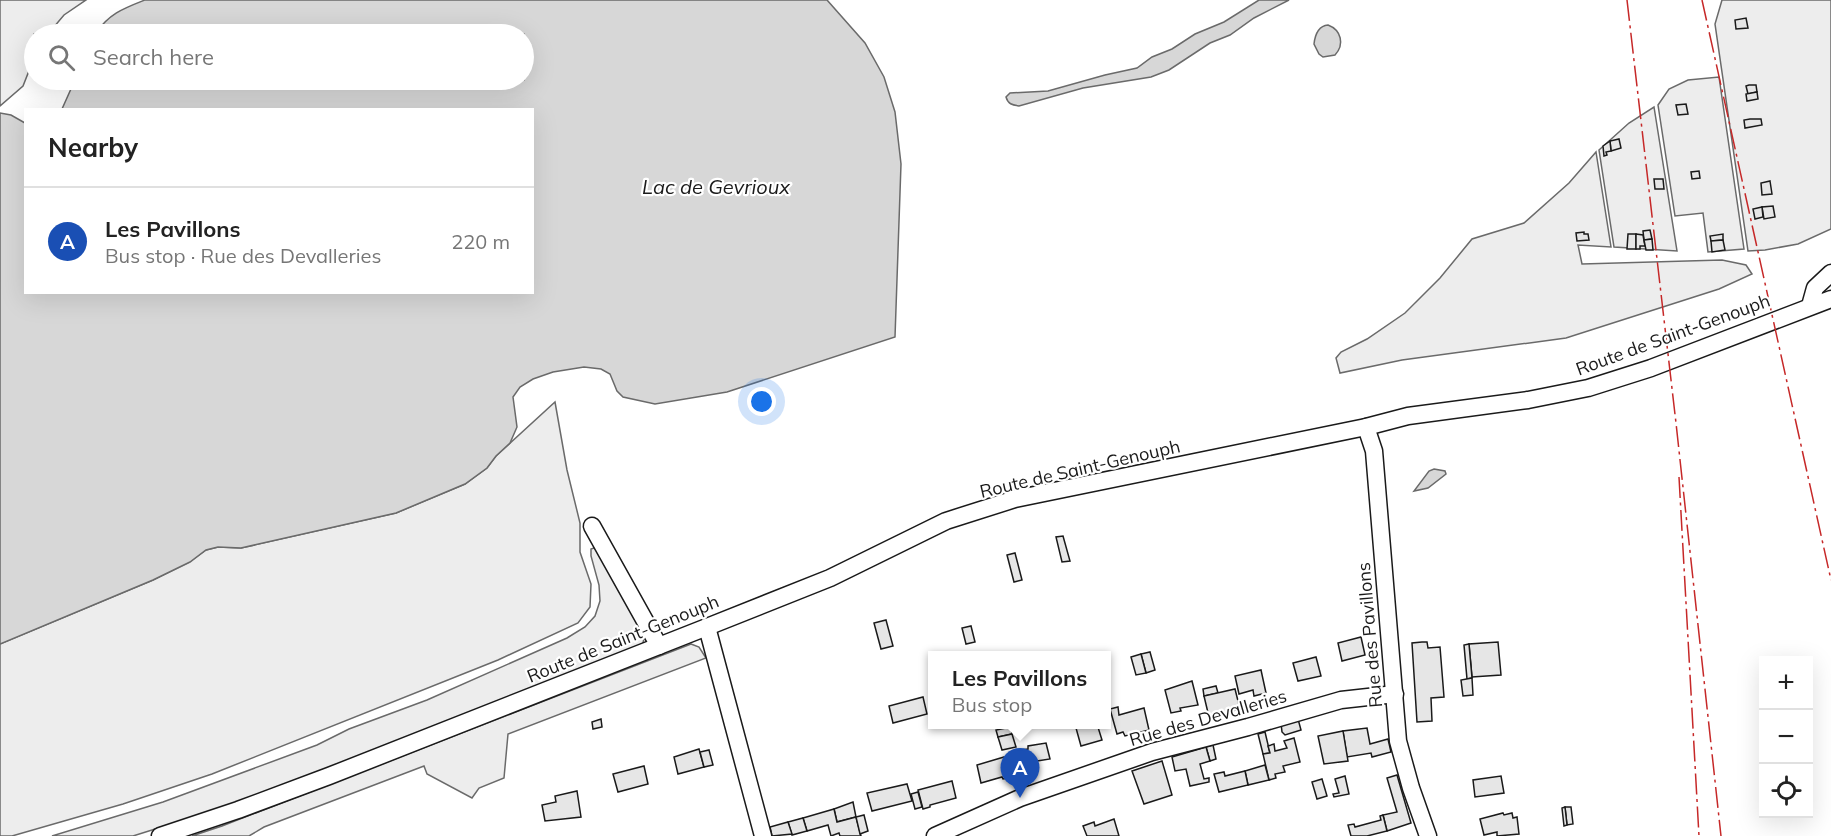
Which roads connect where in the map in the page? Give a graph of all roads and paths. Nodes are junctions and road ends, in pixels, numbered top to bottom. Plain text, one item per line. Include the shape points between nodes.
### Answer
1 (1831, 273) edge
2 (1831, 298) edge
3 (1810, 306) junction
4 (1366, 427) junction
5 (592, 526) dead end
6 (707, 627) junction
7 (659, 646) junction
8 (1395, 694) junction
9 (160, 836) edge
10 (763, 836) edge
11 (935, 836) edge
12 (1428, 836) edge

1 - 3 street via 1815,288
2 - 3 street, Route de Saint-Genouph
3 - 4 street, Route de Saint-Genouph via 1651,368 1588,388 1408,416
4 - 6 street, Route de Saint-Genouph via 1015,499 946,521 830,578
4 - 8 street, Rue des Pavillons via 1374,451
5 - 7 street
6 - 7 street, Route de Saint-Genouph
6 - 10 street
7 - 9 street, Route de Saint-Genouph via 329,776
8 - 11 street, Rue des Devalleries via 1341,700 1152,752 1020,798
8 - 12 street, Rue des Pavillons via 1398,741

